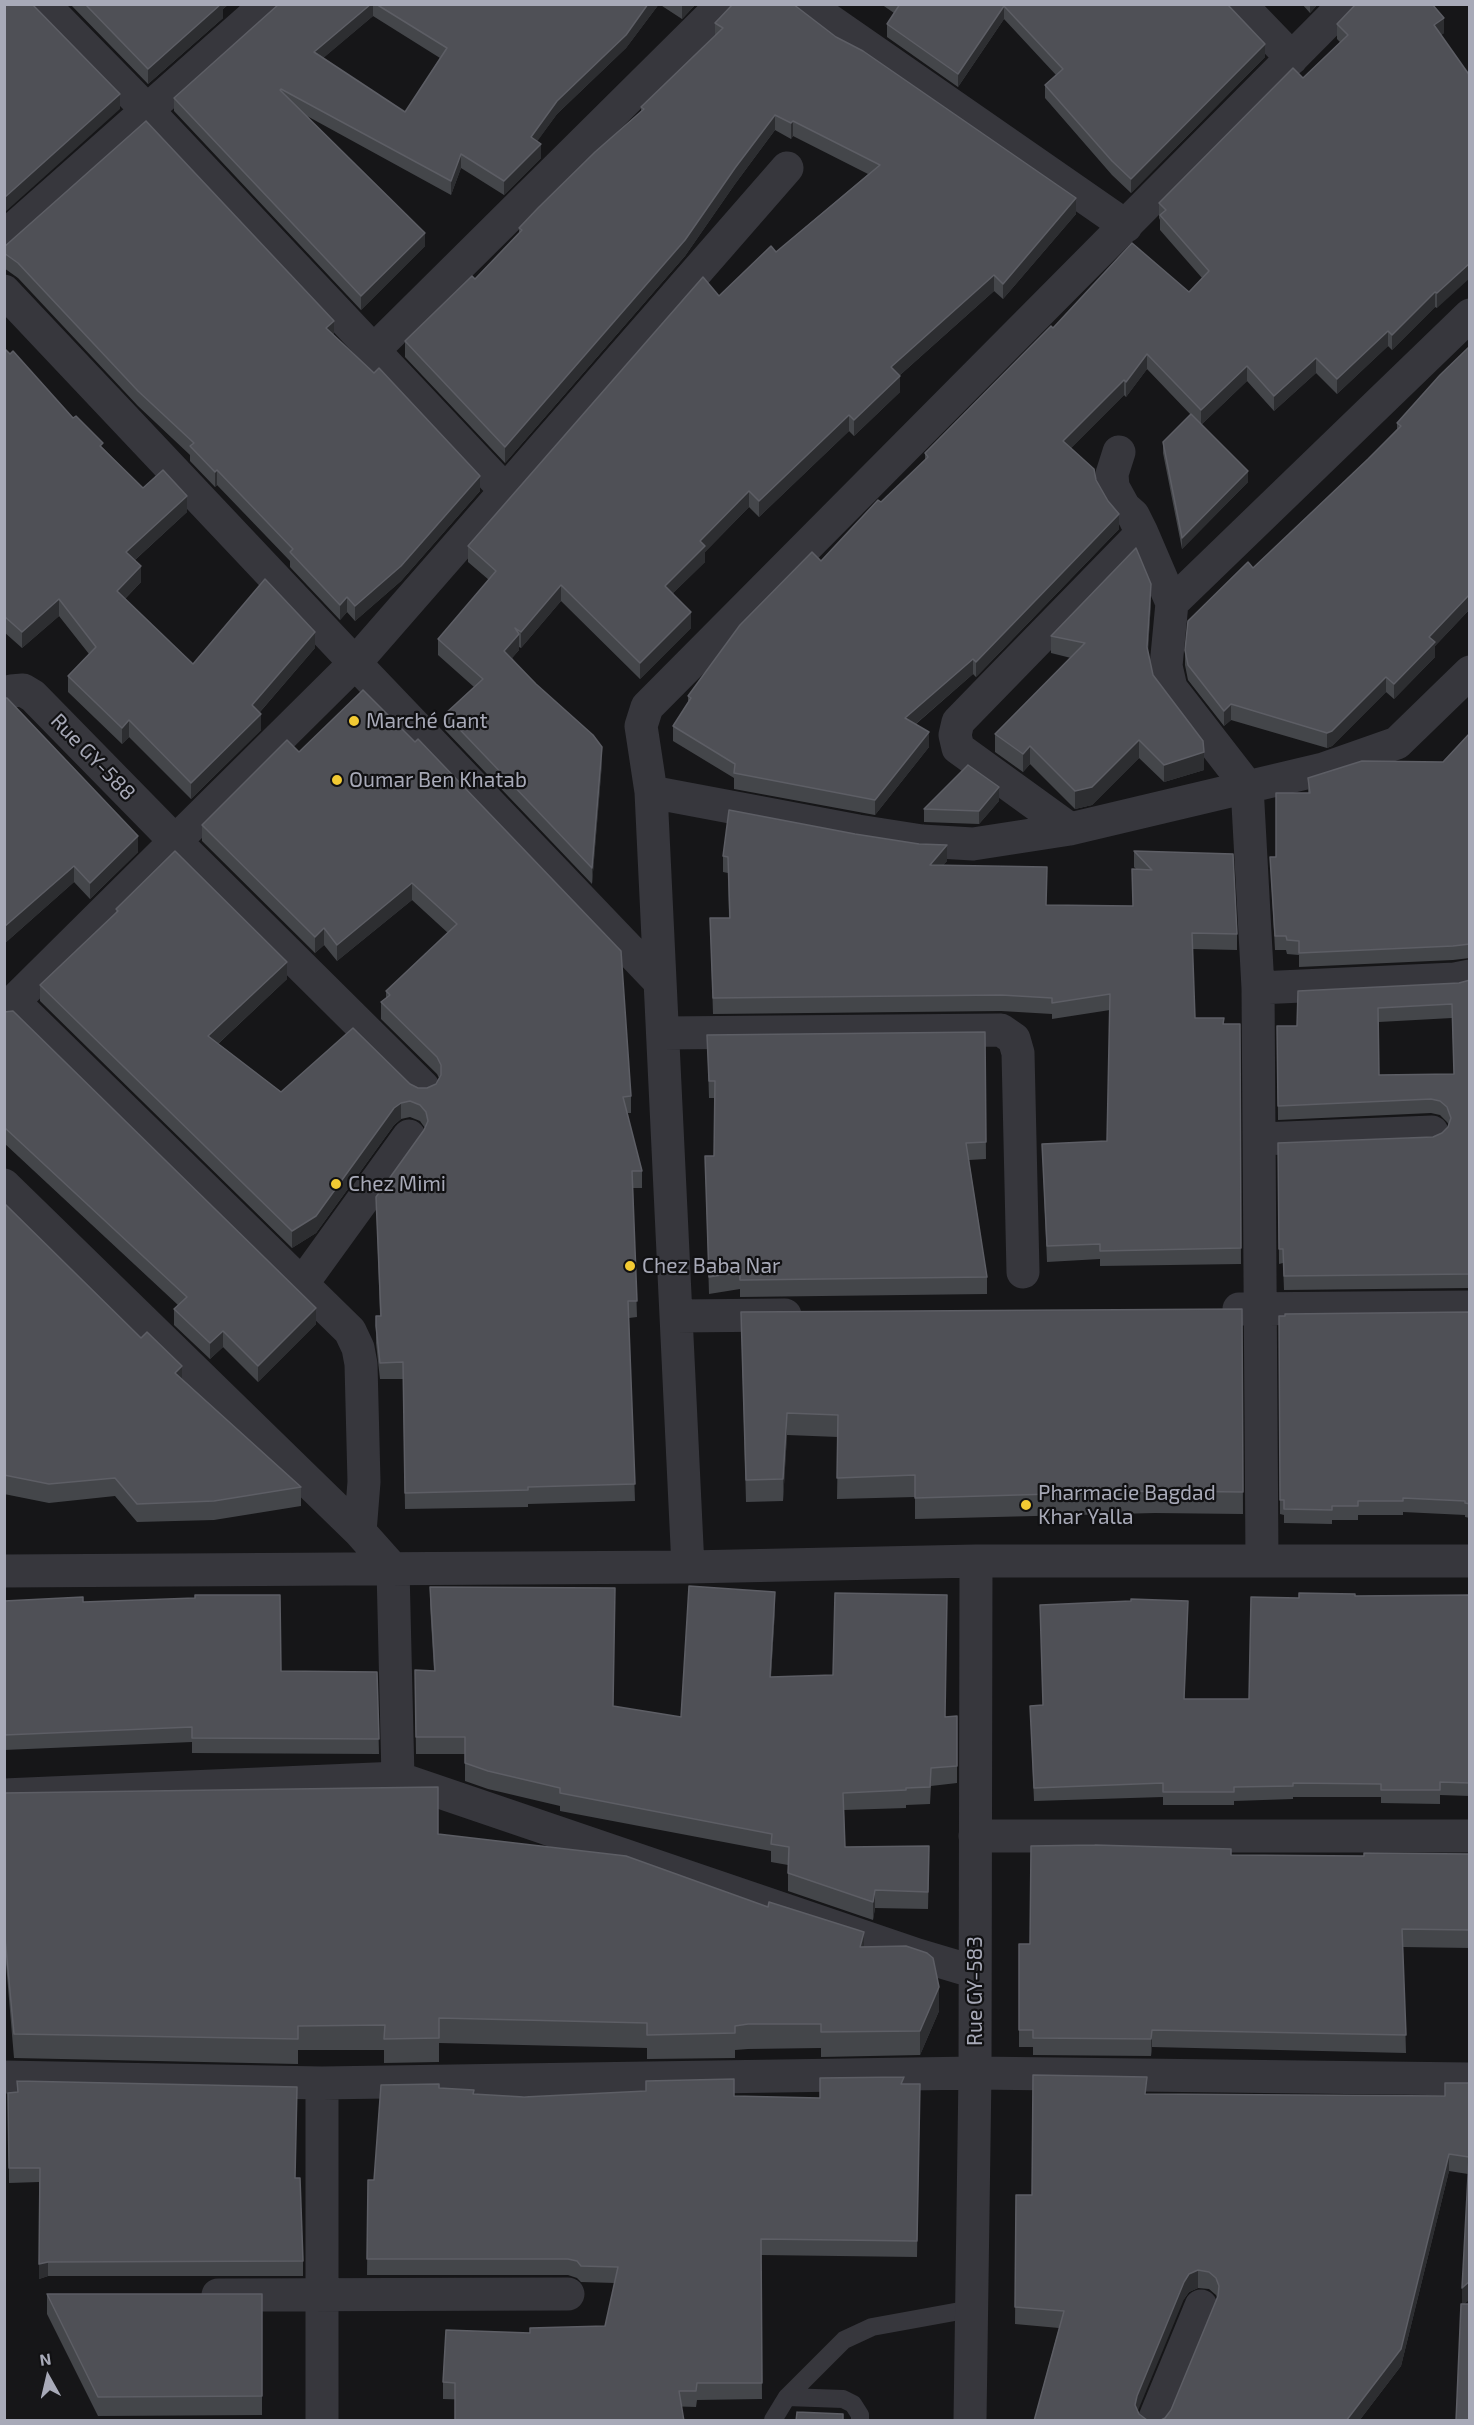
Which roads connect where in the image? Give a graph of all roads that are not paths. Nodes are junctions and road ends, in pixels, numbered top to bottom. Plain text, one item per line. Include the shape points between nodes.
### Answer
1 (43, 4) edge
2 (267, 4) edge
3 (723, 4) edge
4 (807, 4) edge
5 (1240, 4) edge
6 (1345, 4) edge
7 (1292, 58) junction
8 (148, 111) junction
9 (787, 168) dead end
10 (1126, 226) junction
11 (4, 237) edge
12 (4, 291) edge
13 (1470, 315) edge
14 (374, 351) junction
15 (1119, 452) dead end
16 (505, 490) junction
17 (1142, 533) junction
18 (1172, 603) junction
19 (354, 663) junction
20 (1470, 672) edge
21 (4, 696) edge
22 (1247, 786) junction
23 (651, 792) junction
24 (1070, 829) junction
25 (175, 841) junction
26 (1470, 976) edge
27 (660, 982) junction
28 (1258, 988) junction
29 (9, 1006) edge
30 (663, 1033) junction
31 (423, 1087) edge
32 (1432, 1132) dead end
33 (409, 1136) dead end
34 (1261, 1139) junction
35 (4, 1185) edge
36 (1023, 1272) dead end
37 (302, 1284) junction
38 (1470, 1307) edge
39 (1213, 1309) edge
40 (1260, 1309) junction
41 (815, 1314) edge
42 (676, 1316) junction
43 (360, 1532) junction
44 (976, 1561) junction
45 (1262, 1561) junction
46 (1470, 1561) edge
47 (688, 1567) junction
48 (393, 1569) junction
49 (4, 1571) edge
50 (398, 1778) junction
51 (4, 1795) edge
52 (975, 1836) junction
53 (1470, 1836) edge
54 (975, 1972) junction
55 (975, 2073) junction
56 (4, 2078) edge
57 (1470, 2079) edge
58 (322, 2083) junction
59 (568, 2294) dead end
60 (192, 2295) edge
61 (323, 2295) junction
62 (1201, 2307) dead end
63 (971, 2309) junction
64 (787, 2397) junction
65 (322, 2421) edge
66 (773, 2421) edge
67 (860, 2421) edge
68 (970, 2421) edge
69 (1154, 2421) edge

1 - 8 street
2 - 8 street
3 - 14 street
4 - 10 street
5 - 7 street
6 - 7 street
7 - 10 street
8 - 11 street
8 - 14 street
9 - 16 street
10 - 23 street via 647,708 641,726
12 - 19 street
13 - 18 street
14 - 16 street
15 - 17 street via 1112,474 1113,487
16 - 19 street
17 - 18 street
17 - 24 street via 958,722 958,748
18 - 22 street via 1166,666 1171,688
19 - 25 street
19 - 27 street
20 - 22 street via 1397,743 1323,769
21 - 25 street, Rue GY-588 via 23,690 33,696
22 - 24 street
22 - 28 street
23 - 24 street via 922,841 973,844
23 - 27 street
25 - 29 street
25 - 31 street, Rue GY-588
26 - 28 street
27 - 30 street
28 - 34 street
29 - 37 street
30 - 36 street via 1001,1030 1014,1039 1018,1053
30 - 42 street
32 - 34 street
33 - 37 street
34 - 40 street
35 - 43 street
37 - 43 street via 350,1331 358,1348 364,1482
38 - 40 street
39 - 40 street
40 - 45 street
41 - 42 street
42 - 47 street
43 - 48 street
44 - 45 street
44 - 47 street
44 - 52 street, Rue GY-583
45 - 46 street
47 - 48 street
48 - 49 street
48 - 50 street
50 - 51 street
50 - 54 street
52 - 53 street
52 - 54 street, Rue GY-583
54 - 55 street, Rue GY-583
55 - 57 street
55 - 58 street
55 - 63 street, Rue GY-583
56 - 58 street
58 - 61 street
59 - 61 street
60 - 61 street
61 - 65 street
62 - 69 street
63 - 64 lane via 872,2328 844,2340
63 - 68 street, Rue GY-583
64 - 66 lane
64 - 67 lane via 843,2399 853,2404

